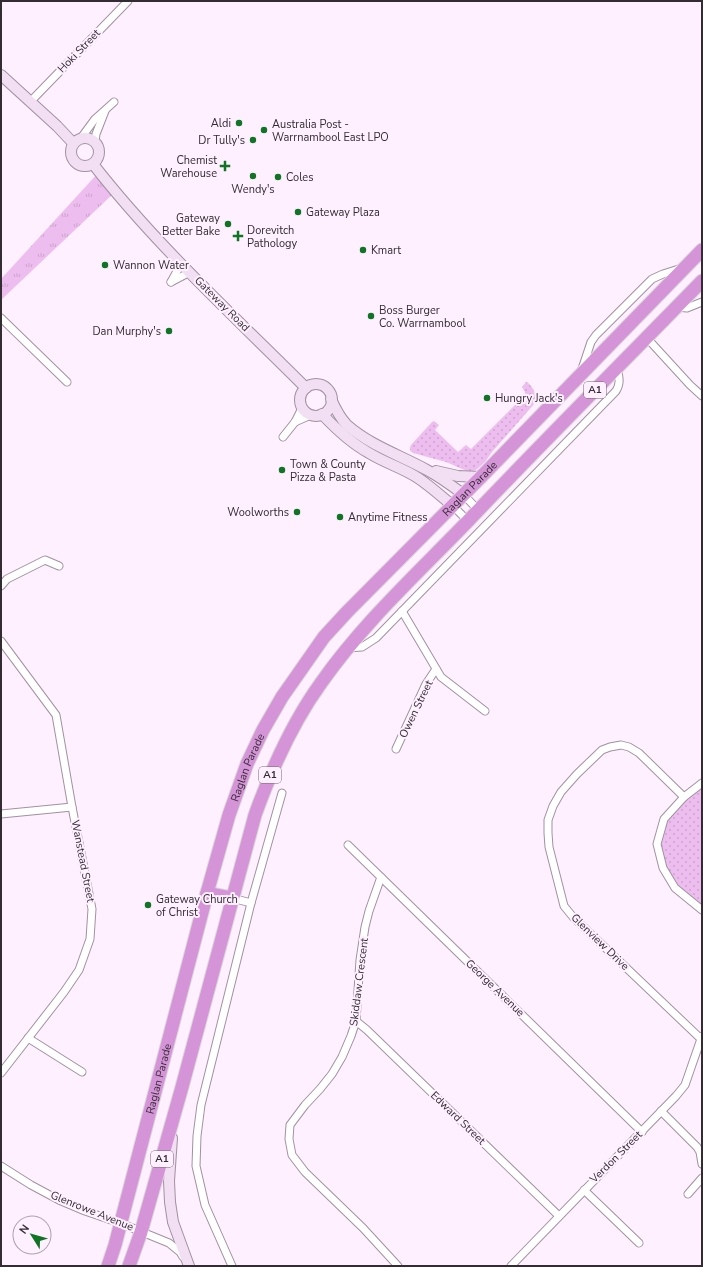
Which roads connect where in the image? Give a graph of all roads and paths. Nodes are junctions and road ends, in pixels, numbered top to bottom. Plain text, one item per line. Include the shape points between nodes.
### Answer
1 (128, 1) edge
2 (1, 75) edge
3 (31, 101) junction
4 (114, 102) dead end
5 (106, 109) junction
6 (77, 140) junction
7 (95, 142) junction
8 (93, 164) junction
9 (702, 250) edge
10 (181, 264) junction
11 (190, 272) junction
12 (702, 281) edge
13 (702, 302) edge
14 (676, 307) junction
15 (1, 318) edge
16 (646, 337) junction
17 (617, 368) junction
18 (67, 382) dead end
19 (306, 388) junction
20 (702, 396) edge
21 (331, 399) junction
22 (302, 408) junction
23 (322, 414) junction
24 (311, 415) junction
25 (295, 422) junction
26 (283, 437) dead end
27 (426, 469) junction
28 (480, 477) junction
29 (463, 494) junction
30 (452, 505) junction
31 (478, 510) junction
32 (468, 521) junction
33 (60, 566) dead end
34 (1, 586) edge
35 (402, 611) junction
36 (1, 641) edge
37 (348, 648) junction
38 (436, 669) junction
39 (485, 711) dead end
40 (396, 749) dead end
41 (702, 783) edge
42 (282, 793) dead end
43 (684, 797) junction
44 (72, 807) junction
45 (1, 814) edge
46 (348, 845) dead end
47 (381, 877) junction
48 (207, 893) junction
49 (232, 898) junction
50 (251, 903) junction
51 (702, 910) edge
52 (356, 1021) junction
53 (28, 1038) junction
54 (701, 1038) edge
55 (699, 1057) edge
56 (2, 1068) edge
57 (82, 1072) dead end
58 (182, 1087) junction
59 (661, 1111) junction
60 (642, 1132) junction
61 (702, 1164) edge
62 (1, 1166) edge
63 (702, 1178) edge
64 (584, 1190) junction
65 (688, 1194) dead end
66 (559, 1216) junction
67 (120, 1223) junction
68 (141, 1232) junction
69 (639, 1243) dead end
70 (188, 1265) edge
71 (108, 1266) edge
72 (129, 1266) edge
73 (232, 1266) edge
74 (398, 1266) edge
75 (511, 1266) edge

1 - 3 street, Hoki Street
2 - 3 street
3 - 6 street via 57,126
4 - 5 street
5 - 6 street
5 - 7 street
6 - 7 street via 88,138
6 - 8 street via 70,151 74,162 81,166
7 - 8 street via 99,155
8 - 10 street, Gateway Road via 114,191
9 - 28 highway, Raglan Parade / A1
10 - 11 street, Gateway Road
10 - 11 street via 171,282
11 - 19 street, Gateway Road
12 - 14 highway, Raglan Parade / A1
13 - 14 street via 687,308
14 - 16 highway, Raglan Parade / A1
15 - 18 street
16 - 17 highway, Raglan Parade / A1
16 - 20 street
17 - 31 highway, Raglan Parade / A1
17 - 35 street via 620,380 616,391
19 - 21 street via 314,384 324,386
19 - 22 street via 300,397
21 - 23 street via 327,411
21 - 27 street via 347,424 364,437 380,448
22 - 24 street
22 - 25 street
23 - 24 street
23 - 30 street via 336,429 367,452 418,478
24 - 25 street
25 - 26 street
27 - 28 street via 458,476
27 - 29 street
28 - 29 highway, Raglan Parade / A1
29 - 30 highway, Raglan Parade / A1
29 - 31 street
30 - 32 street
30 - 48 highway, Raglan Parade / A1 via 324,637 282,697 247,764
31 - 32 highway, Raglan Parade / A1
32 - 37 highway, Raglan Parade / A1
33 - 34 street via 45,560 7,579
35 - 37 street via 370,643 362,647
35 - 38 street
36 - 44 street, Wanstead Street via 56,714
37 - 49 highway, Raglan Parade / A1 via 301,714 267,780
38 - 39 street via 445,681
38 - 40 street, Owen Street via 426,684
41 - 43 street
42 - 50 street
43 - 51 street via 664,819 657,844 662,868 674,888
43 - 54 street, Glenview Drive via 639,753 621,745 610,746 592,759 561,792 548,820 548,833 549,847 564,906
44 - 45 street
44 - 53 street, Wanstead Street via 92,909 90,938 79,970
46 - 47 street, George Avenue
47 - 52 street, Skiddaw Crescent via 369,911 363,941
47 - 60 street, George Avenue
48 - 49 highway
48 - 67 highway, Raglan Parade / A1
49 - 50 street
49 - 58 highway, Raglan Parade / A1
50 - 73 street via 201,1105 197,1136 196,1166 205,1205
52 - 66 street, Edward Street
52 - 74 street, Skiddaw Crescent via 342,1057 332,1074 290,1125 289,1139 292,1155 305,1172
53 - 56 street, Wanstead Street
53 - 57 street
54 - 55 street, Verdon Street
55 - 59 street, Verdon Street via 685,1085
58 - 68 highway, Raglan Parade / A1
58 - 70 street via 171,1142 169,1195 173,1222
59 - 60 street, Verdon Street
59 - 61 street via 697,1147
60 - 64 street, Verdon Street
62 - 67 street, Glenrowe Avenue via 31,1186 59,1200
63 - 65 street
64 - 66 street, Verdon Street
64 - 69 street
66 - 75 street, Verdon Street
67 - 68 street, Glenrowe Avenue
67 - 71 highway, Raglan Parade / A1
68 - 70 street, Glenrowe Avenue via 169,1243 180,1252
68 - 72 highway, Raglan Parade / A1

